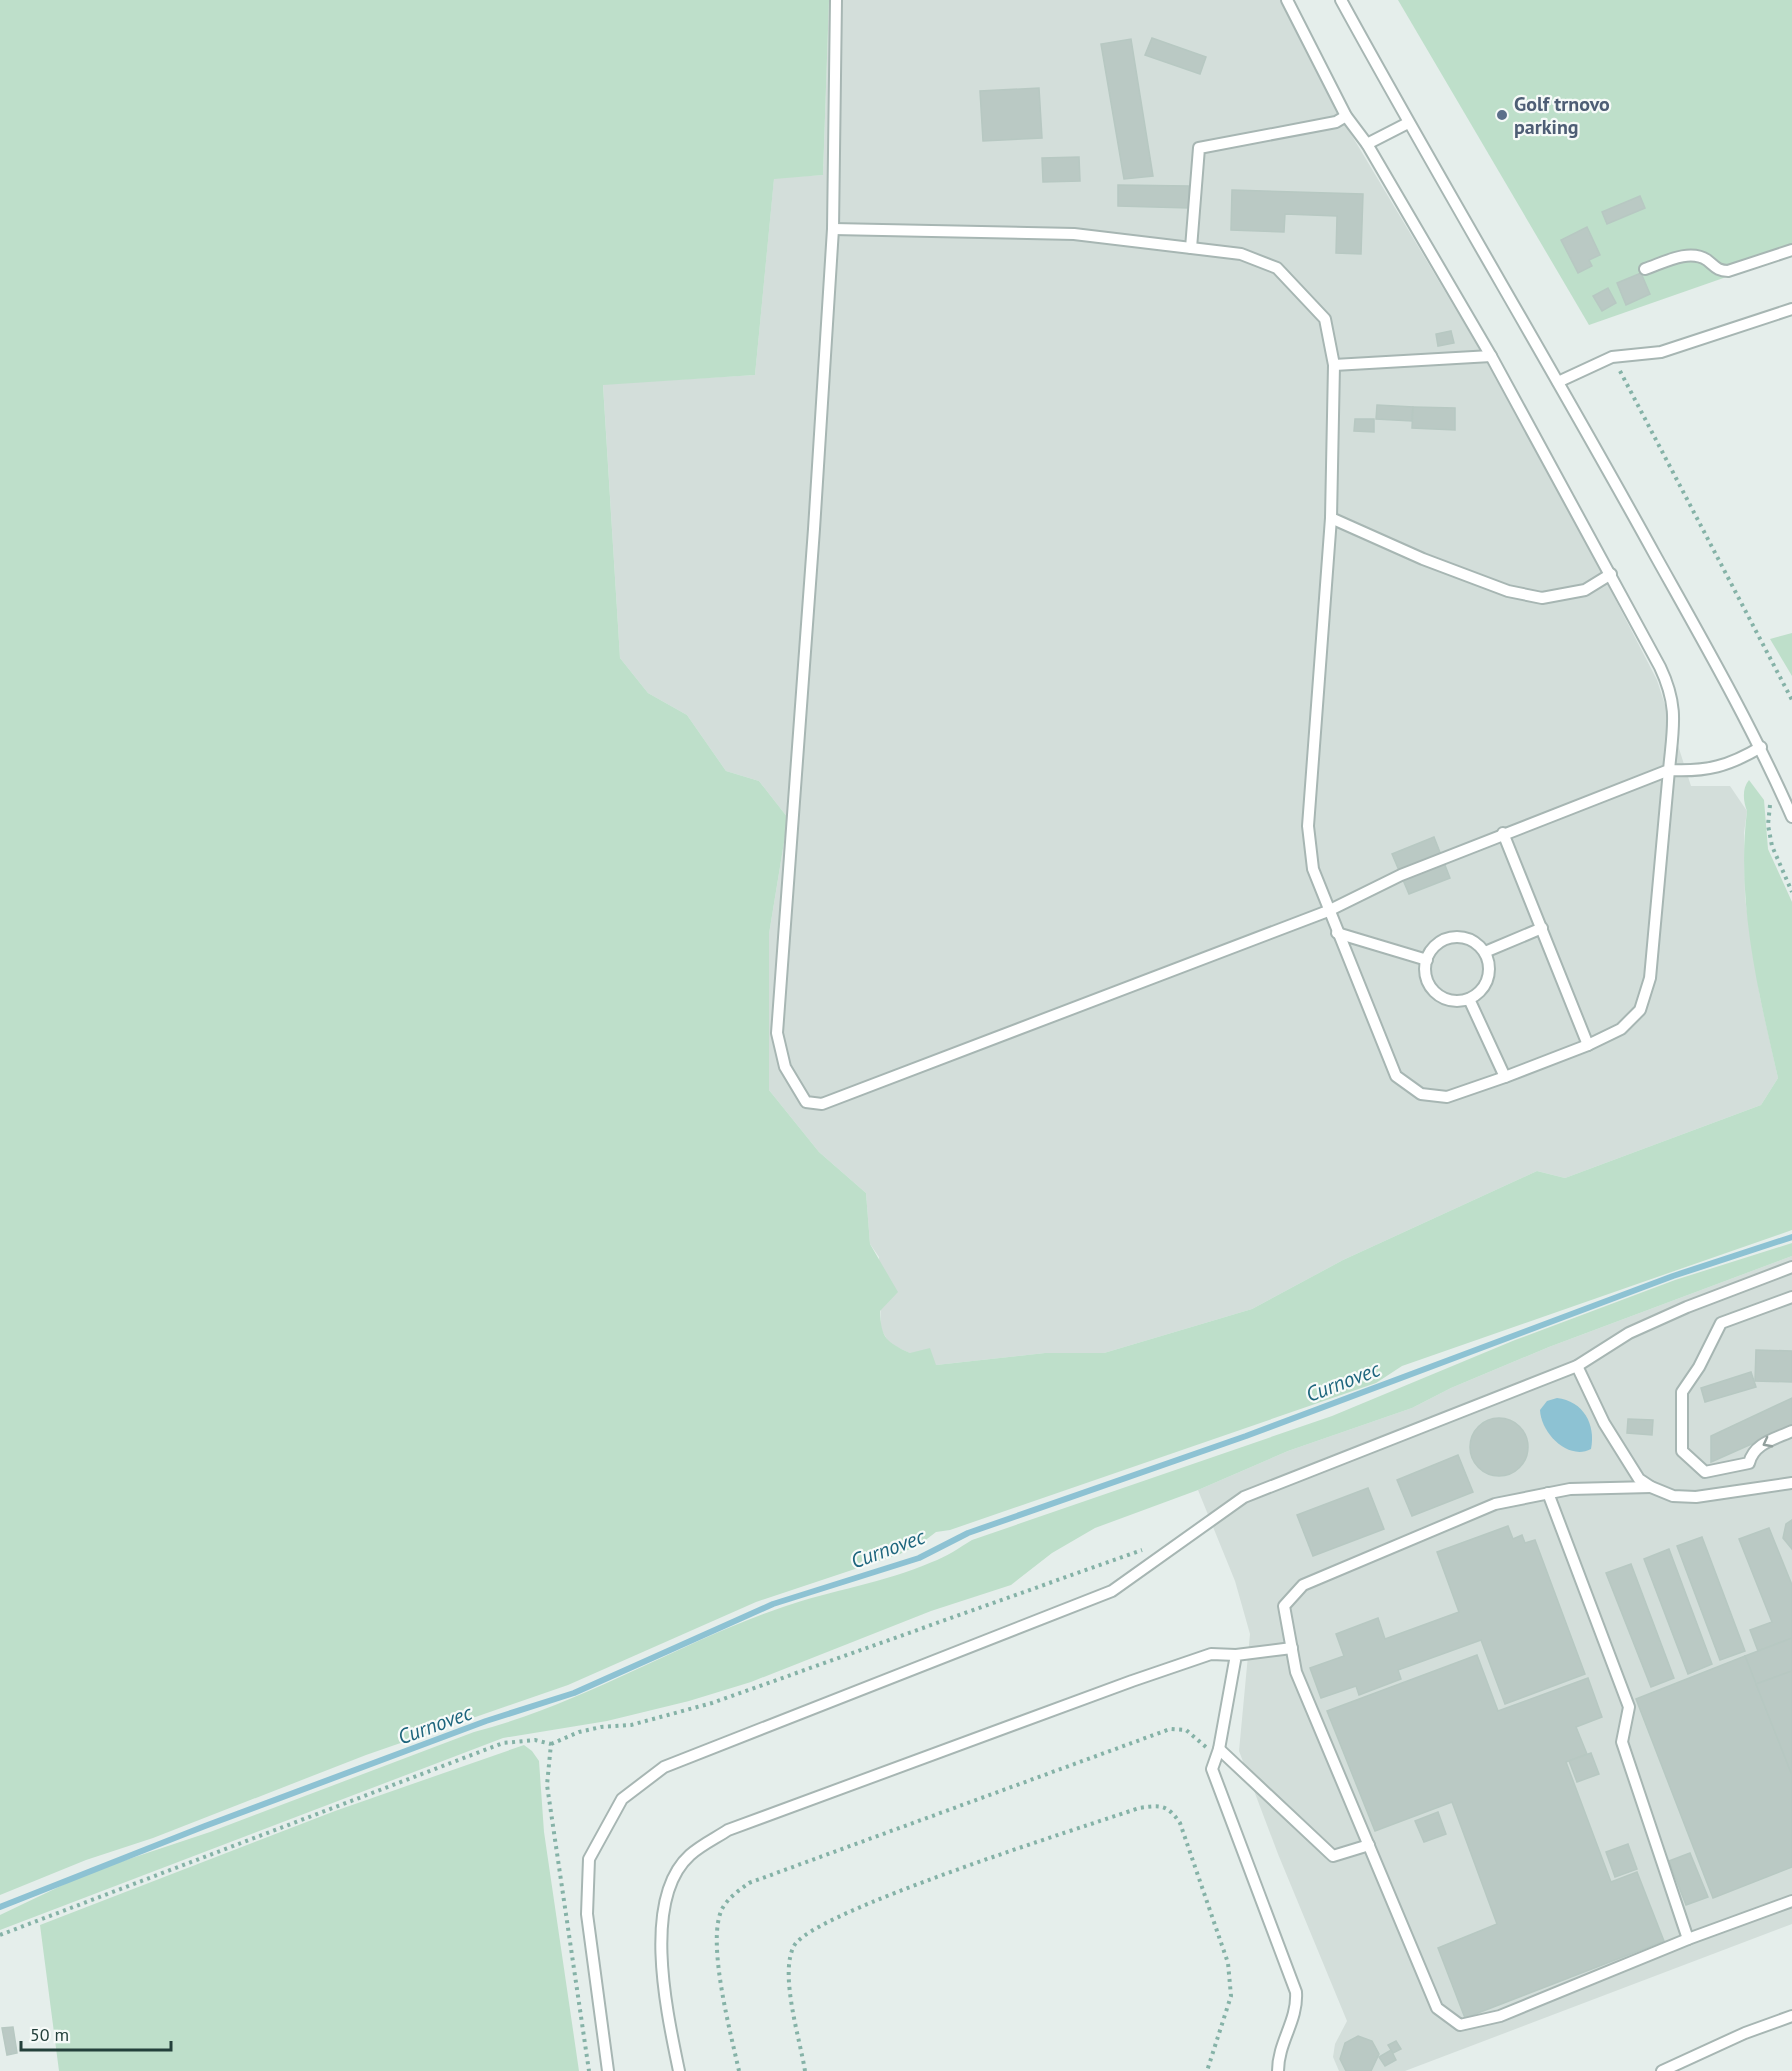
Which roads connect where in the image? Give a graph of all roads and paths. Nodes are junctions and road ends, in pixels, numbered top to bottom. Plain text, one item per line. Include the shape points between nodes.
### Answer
1 (836, 0) edge
2 (1287, 0) edge
3 (1341, 0) edge
4 (1346, 116) junction
5 (1408, 123) junction
6 (1367, 144) junction
7 (833, 229) junction
8 (1191, 248) junction
9 (1792, 250) edge
10 (1645, 269) dead end
11 (1792, 309) edge
12 (1491, 356) junction
13 (1612, 357) junction
14 (1334, 365) junction
15 (1558, 382) junction
16 (1331, 518) junction
17 (1611, 573) junction
18 (1792, 700) edge
19 (1761, 747) junction
20 (1669, 770) junction
21 (1770, 802) dead end
22 (1792, 817) edge
23 (1503, 833) junction
24 (1792, 892) edge
25 (1328, 911) junction
26 (1542, 928) junction
27 (1337, 933) junction
28 (1485, 952) junction
29 (1426, 960) junction
30 (1469, 999) junction
31 (1588, 1045) junction
32 (1504, 1077) junction
33 (1792, 1267) edge
34 (1792, 1297) edge
35 (1577, 1366) junction
36 (1792, 1431) edge
37 (1792, 1483) edge
38 (1651, 1487) junction
39 (1548, 1493) junction
40 (1151, 1547) dead end
41 (1292, 1648) junction
42 (1236, 1655) junction
43 (551, 1744) junction
44 (1218, 1754) junction
45 (1369, 1845) junction
46 (1792, 1901) edge
47 (0, 1935) edge
48 (1688, 1939) junction
49 (1792, 2016) edge
50 (589, 2071) edge
51 (608, 2071) edge
52 (679, 2071) edge
53 (739, 2071) edge
54 (806, 2071) edge
55 (1207, 2071) edge
56 (1278, 2071) edge
57 (1662, 2071) edge

1 - 7 lane
2 - 4 lane
3 - 5 lane
4 - 6 lane
4 - 8 lane via 1336,122 1198,148
5 - 6 lane
5 - 15 lane
6 - 12 lane
7 - 8 lane via 1074,234
7 - 25 lane via 777,1033 785,1067 806,1102 822,1104
8 - 14 lane via 1241,254 1277,268 1325,319
9 - 10 lane via 1728,271 1721,271 1698,256
11 - 13 lane via 1661,352
12 - 14 lane
12 - 17 lane
13 - 15 lane
13 - 18 path
14 - 16 lane
15 - 19 lane
16 - 17 lane via 1423,559 1508,591 1542,598 1585,590
16 - 25 lane via 1308,826 1313,869
17 - 20 lane via 1672,692
19 - 20 lane via 1735,762 1698,771
19 - 22 lane
20 - 23 lane
20 - 31 lane via 1650,978 1640,1010 1621,1029
21 - 24 path via 1768,825 1772,846
23 - 25 lane via 1401,875
23 - 26 lane
25 - 27 lane
26 - 28 lane
26 - 31 lane
27 - 29 lane
27 - 32 lane via 1396,1076 1421,1094 1447,1097
28 - 29 lane via 1469,939 1448,938 1431,950
28 - 30 lane via 1488,979 1477,995
29 - 30 lane via 1427,980 1439,996
30 - 32 lane
31 - 32 lane
33 - 35 lane via 1629,1333
36 -> 34 lane via 1760,1445 1749,1463 1705,1472 1682,1451 1682,1392 1721,1323
35 - 38 lane via 1610,1432 1639,1479
35 - 51 lane via 1244,1497 1112,1591 664,1767 622,1799 589,1859 587,1914
37 - 38 lane via 1696,1497 1673,1496
38 - 39 lane
39 - 41 lane via 1494,1504 1303,1585 1284,1606
39 - 48 lane via 1629,1707 1622,1742
40 - 43 path via 712,1702 631,1725 579,1732
41 - 42 lane
41 - 45 lane via 1296,1672
42 - 44 lane
42 - 52 lane via 1211,1654 1121,1685 729,1830 690,1855 676,1872 664,1898 660,1921
43 - 47 path via 536,1740 503,1743
43 - 50 path via 547,1785
44 - 45 lane via 1333,1856
44 - 53 path via 1186,1730 1170,1729 749,1883 722,1910 716,1932
44 - 56 lane via 1212,1769 1296,1992 1295,2012 1279,2053
45 - 48 lane via 1437,2008 1460,2025 1500,2016
46 - 48 lane
49 - 57 lane
54 - 55 path via 791,1994 789,1961 795,1944 806,1933 875,1900 1139,1808 1159,1805 1171,1810 1180,1823 1228,1963 1231,1996

